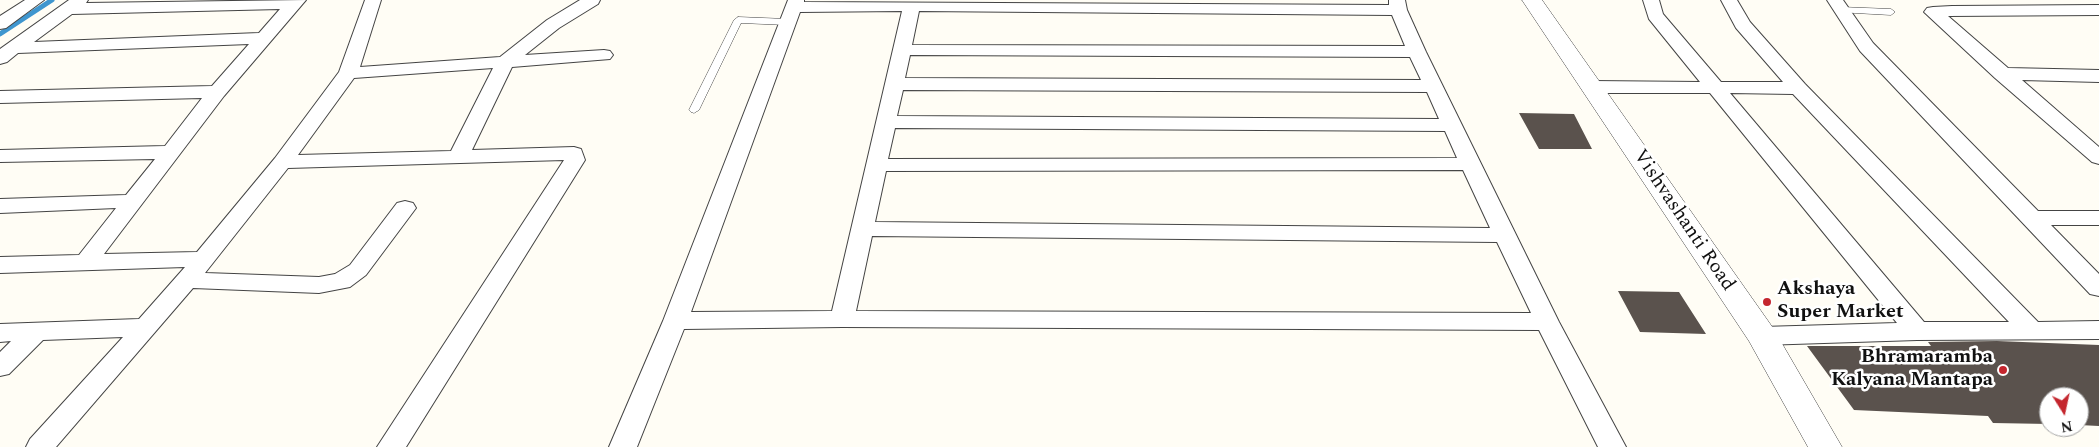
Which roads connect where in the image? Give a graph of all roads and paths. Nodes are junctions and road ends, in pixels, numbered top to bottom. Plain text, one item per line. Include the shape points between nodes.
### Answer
1 (36, 0) edge
2 (373, 0) edge
3 (592, 0) edge
4 (1532, 0) edge
5 (1651, 0) edge
6 (1729, 0) edge
7 (295, 2) edge
8 (74, 4) edge
9 (1245, 4) edge
10 (1398, 5) edge
11 (1837, 5) edge
12 (1954, 5) edge
13 (912, 6) junction
14 (792, 9) edge
15 (2099, 10) edge
16 (1891, 12) dead end
17 (1, 23) edge
18 (266, 38) junction
19 (902, 50) junction
20 (1417, 52) junction
21 (7, 53) edge
22 (604, 55) dead end
23 (506, 61) junction
24 (348, 73) junction
25 (2002, 74) junction
26 (2099, 76) edge
27 (895, 84) junction
28 (1434, 86) junction
29 (1713, 86) junction
30 (1592, 87) junction
31 (1798, 88) junction
32 (217, 92) junction
33 (0, 97) edge
34 (694, 110) dead end
35 (886, 122) junction
36 (1452, 124) junction
37 (2094, 150) edge
38 (171, 152) junction
39 (0, 156) edge
40 (459, 156) junction
41 (282, 162) junction
42 (1471, 164) junction
43 (876, 165) junction
44 (132, 202) junction
45 (0, 206) edge
46 (404, 208) dead end
47 (2032, 218) junction
48 (2099, 218) edge
49 (862, 229) junction
50 (1505, 235) junction
51 (203, 259) junction
52 (85, 263) junction
53 (0, 266) edge
54 (187, 280) junction
55 (2099, 288) edge
56 (842, 319) junction
57 (675, 321) junction
58 (1546, 322) junction
59 (147, 327) junction
60 (2099, 330) edge
61 (1917, 331) junction
62 (36, 332) junction
63 (2032, 332) junction
64 (0, 333) edge
65 (1762, 336) junction
66 (0, 367) edge
67 (40, 447) edge
68 (391, 447) edge
69 (623, 447) edge
70 (1612, 447) edge
71 (1825, 447) edge

1 - 17 street
2 - 24 street
3 - 23 street via 553,24
4 - 30 street, Vishvashanti Road
5 - 29 street via 1655,15
6 - 31 street via 1742,24
7 - 8 street
7 - 18 street
8 - 21 street
9 - 10 street
9 - 13 street
10 - 20 street
11 - 16 lane
11 - 47 street via 1866,47
12 - 15 street
12 - 25 street via 1933,12
13 - 14 street
13 - 19 street
14 - 34 lane via 738,20
14 - 57 street
18 - 21 street
18 - 32 street
19 - 20 street
19 - 27 street
20 - 28 street
22 - 23 street
23 - 24 street
23 - 40 street
24 - 41 street
25 - 26 street
25 - 37 street
27 - 28 street
27 - 35 street
28 - 36 street
29 - 30 street
29 - 31 street
29 - 61 street
30 - 65 street, Vishvashanti Road
31 - 63 street
32 - 33 street
32 - 38 street
35 - 36 street
35 - 43 street
36 - 42 street
38 - 39 street
38 - 44 street
40 - 41 street
40 - 68 street via 556,152 574,153 575,160
41 - 51 street
42 - 43 street
42 - 50 street
43 - 49 street
44 - 45 street
44 - 52 street
46 - 54 street via 358,270 342,280 319,285
47 - 48 street
47 - 55 street
49 - 50 street
49 - 56 street
50 - 58 street
51 - 52 street
51 - 54 street
52 - 53 street
54 - 59 street
56 - 57 street
56 - 58 street
57 - 69 street
58 - 70 street
59 - 62 street
59 - 67 street
60 - 63 street
61 - 63 street
61 - 65 street
62 - 64 street
62 - 66 street
65 - 71 street, Vishvashanti Road

